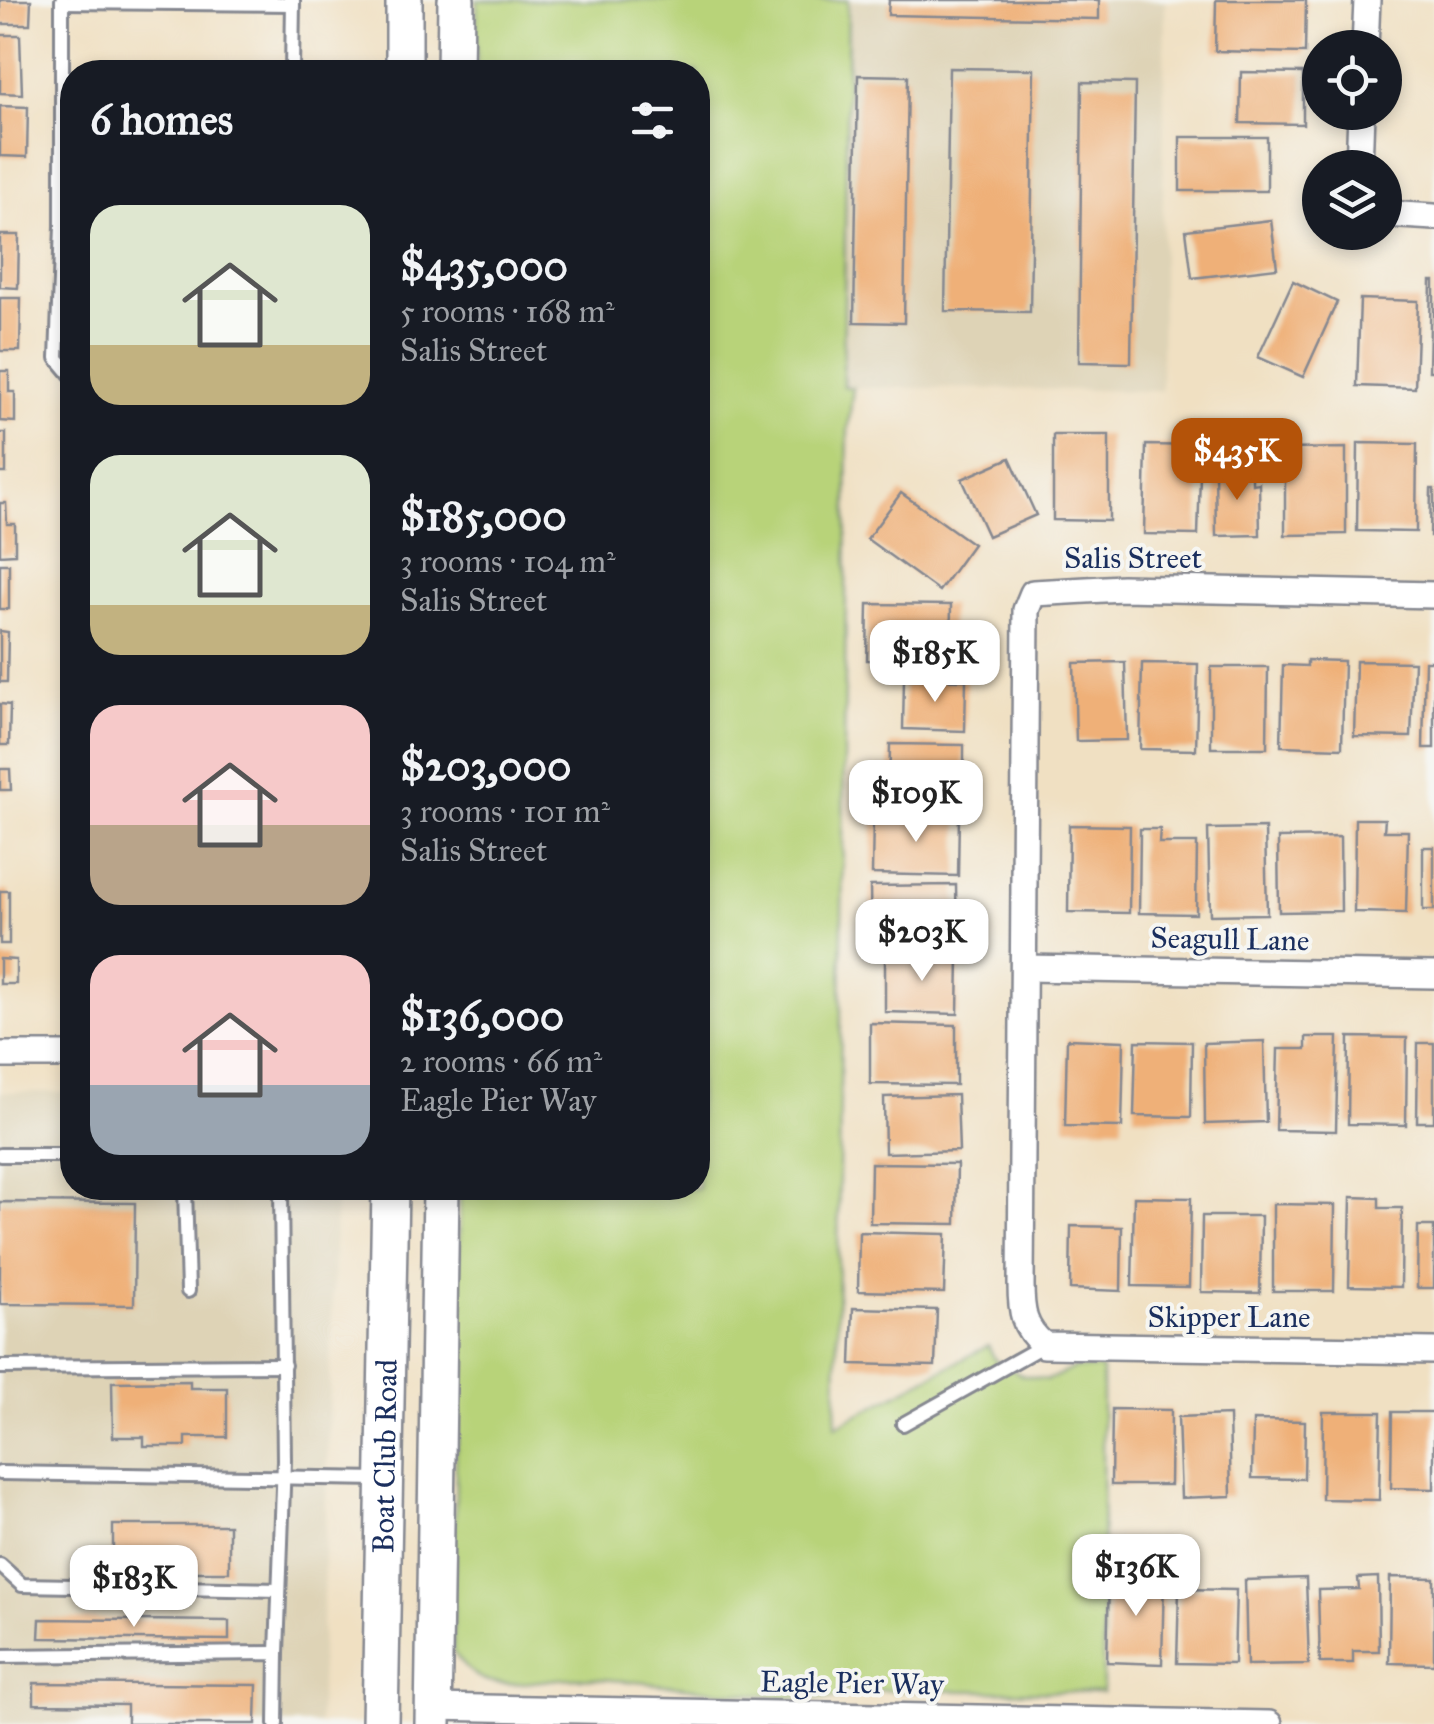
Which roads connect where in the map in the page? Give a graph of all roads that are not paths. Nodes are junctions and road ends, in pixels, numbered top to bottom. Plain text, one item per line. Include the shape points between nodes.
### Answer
1 (404, 0) edge
2 (456, 0) edge
3 (1367, 0) edge
4 (62, 1) edge
5 (293, 2) edge
6 (1365, 30) edge
7 (62, 60) edge
8 (292, 60) edge
9 (404, 60) edge
10 (455, 60) edge
11 (1402, 215) edge
12 (1434, 217) edge
13 (60, 279) edge
14 (60, 362) edge
15 (1434, 596) edge
16 (1026, 968) junction
17 (1434, 975) edge
18 (0, 1055) edge
19 (60, 1056) edge
20 (0, 1155) edge
21 (60, 1155) edge
22 (185, 1200) edge
23 (280, 1200) edge
24 (390, 1200) edge
25 (441, 1200) edge
26 (188, 1292) dead end
27 (1036, 1339) junction
28 (1434, 1351) edge
29 (284, 1365) junction
30 (0, 1366) edge
31 (903, 1424) dead end
32 (0, 1473) edge
33 (284, 1478) junction
34 (386, 1479) junction
35 (0, 1565) edge
36 (279, 1590) junction
37 (277, 1653) junction
38 (0, 1656) edge
39 (433, 1715) edge
40 (276, 1724) edge
41 (380, 1724) edge
42 (1270, 1724) edge

1 - 9 main road
2 - 10 main road
3 - 6 street
4 - 5 lane
4 - 7 lane
5 - 8 lane
11 - 12 street
13 - 14 lane
15 - 16 street, Salis Street via 1122,588 1033,593 1026,610
16 - 17 street, Seagull Lane
16 - 27 street, Salis Street via 1021,1308
18 - 19 street
20 - 21 lane
22 - 26 lane
23 - 29 lane
24 - 34 main road, Boat Club Road
25 - 39 main road, Boat Club Road
27 - 28 street, Skipper Lane
27 - 31 lane
29 - 30 lane
29 - 33 lane
32 - 33 lane
33 - 34 lane
33 - 36 lane
34 - 41 main road, Boat Club Road
35 - 36 lane via 22,1585
36 - 37 lane
37 - 38 lane
37 - 40 lane
39 - 42 street, Eagle Pier Way

